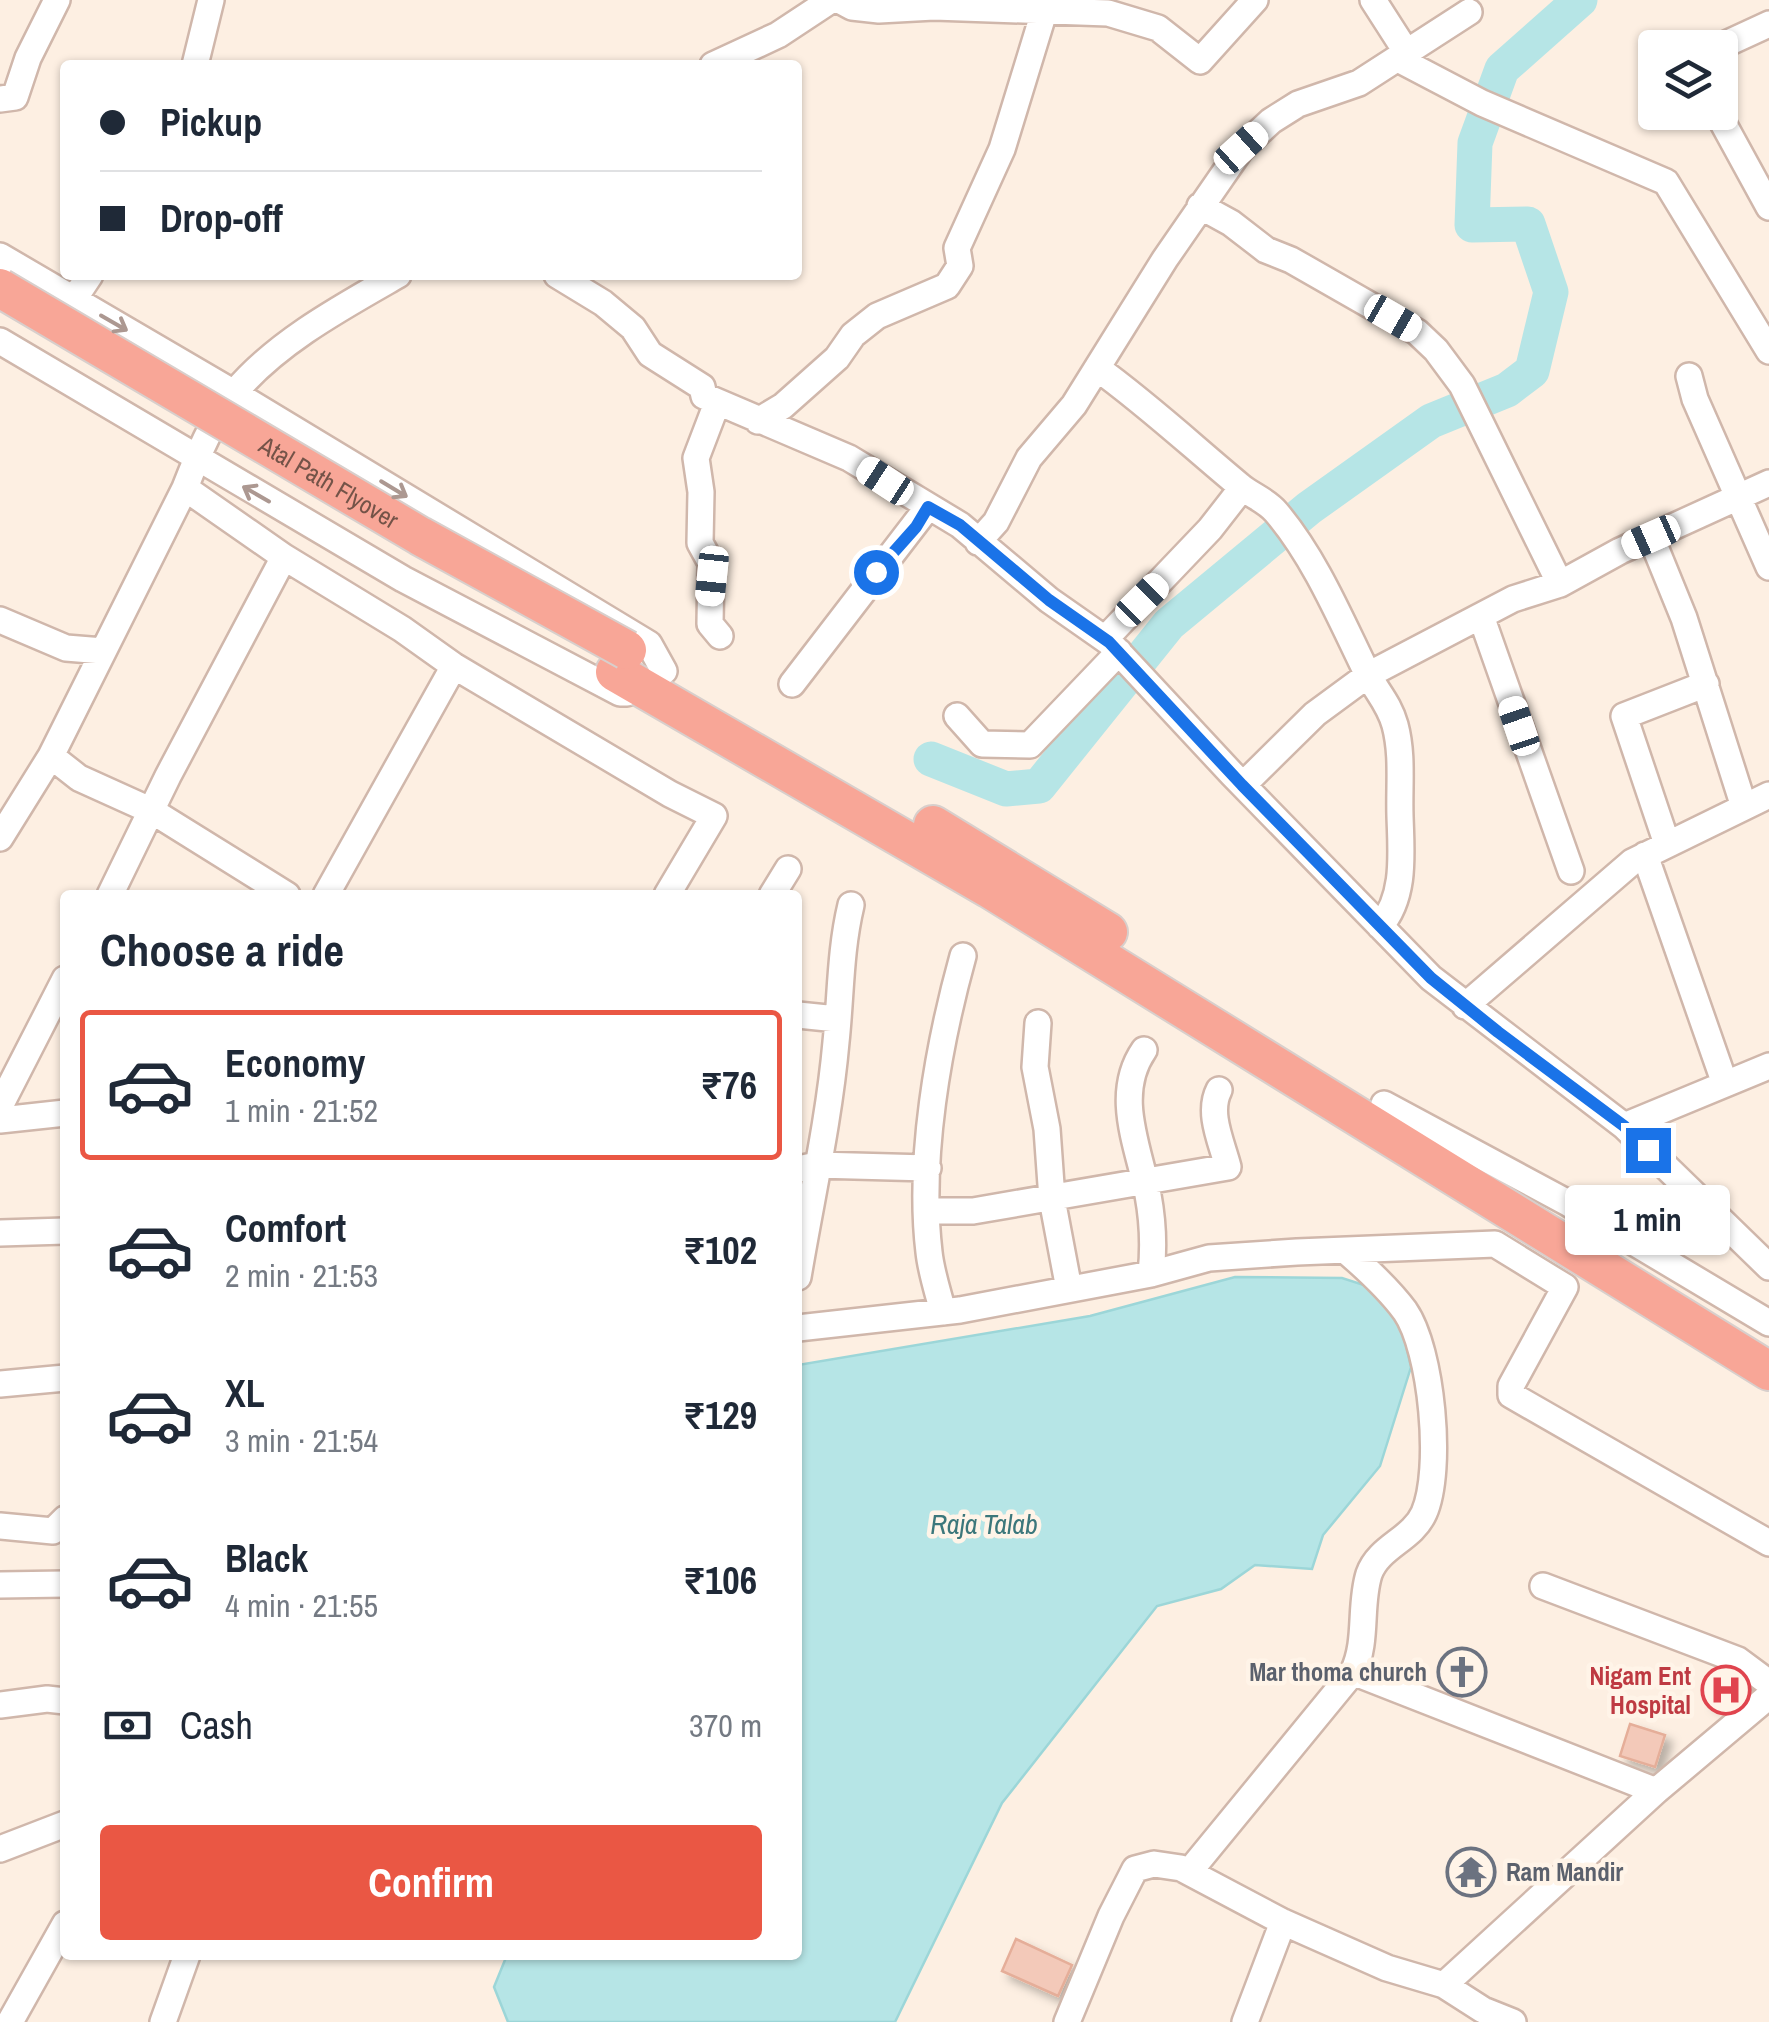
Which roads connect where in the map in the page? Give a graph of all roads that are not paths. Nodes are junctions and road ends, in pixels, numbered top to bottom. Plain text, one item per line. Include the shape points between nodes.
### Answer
1 (57, 0) edge
2 (212, 0) edge
3 (835, 0) edge
4 (1255, 0) edge
5 (1372, 0) edge
6 (1051, 8) edge
7 (1119, 8) edge
8 (1469, 12) dead end
9 (1769, 24) edge
10 (1738, 38) edge
11 (1403, 56) junction
12 (196, 60) edge
13 (724, 60) edge
14 (0, 99) edge
15 (1727, 130) edge
16 (1200, 206) junction
17 (1769, 208) edge
18 (0, 256) edge
19 (87, 280) edge
20 (390, 280) edge
21 (565, 280) edge
22 (0, 288) edge
23 (74, 300) junction
24 (0, 317) edge
25 (0, 341) edge
26 (1769, 351) edge
27 (1097, 368) junction
28 (1689, 376) dead end
29 (234, 393) junction
30 (718, 403) junction
31 (758, 421) junction
32 (196, 459) junction
33 (1769, 483) edge
34 (184, 488) junction
35 (1242, 488) junction
36 (1738, 497) junction
37 (928, 507) junction
38 (1651, 537) junction
39 (978, 542) junction
40 (284, 557) junction
41 (1769, 567) edge
42 (1560, 584) junction
43 (1480, 616) junction
44 (0, 620) edge
45 (720, 636) dead end
46 (1112, 646) junction
47 (103, 651) junction
48 (621, 661) junction
49 (454, 666) junction
50 (1368, 675) junction
51 (658, 682) junction
52 (792, 684) dead end
53 (1706, 684) junction
54 (957, 716) dead end
55 (51, 756) junction
56 (1242, 785) junction
57 (1769, 795) edge
58 (10, 799) edge
59 (1744, 806) junction
60 (152, 810) junction
61 (0, 838) edge
62 (1656, 850) junction
63 (788, 869) dead end
64 (1571, 871) dead end
65 (112, 890) edge
66 (279, 890) edge
67 (329, 890) edge
68 (671, 890) edge
69 (775, 890) edge
70 (852, 905) dead end
71 (1380, 926) junction
72 (963, 956) dead end
73 (60, 989) edge
74 (1465, 1006) junction
75 (802, 1014) edge
76 (838, 1019) junction
77 (1038, 1024) dead end
78 (1144, 1050) dead end
79 (1769, 1066) edge
80 (1725, 1084) junction
81 (1219, 1090) dead end
82 (0, 1106) edge
83 (60, 1114) edge
84 (1376, 1115) junction
85 (0, 1120) edge
86 (1624, 1126) junction
87 (808, 1167) edge
88 (928, 1168) junction
89 (1145, 1182) junction
90 (1052, 1199) junction
91 (1514, 1199) junction
92 (927, 1211) junction
93 (60, 1231) edge
94 (0, 1233) edge
95 (802, 1233) edge
96 (1346, 1251) junction
97 (1769, 1266) edge
98 (1151, 1274) junction
99 (1068, 1290) junction
100 (943, 1312) junction
101 (1769, 1324) edge
102 (802, 1328) edge
103 (1769, 1341) edge
104 (1769, 1371) edge
105 (60, 1378) edge
106 (0, 1384) edge
107 (1769, 1391) edge
108 (60, 1525) edge
109 (0, 1526) edge
110 (1769, 1543) edge
111 (0, 1584) edge
112 (60, 1584) edge
113 (1543, 1586) dead end
114 (1353, 1672) junction
115 (1769, 1683) edge
116 (1769, 1696) edge
117 (60, 1700) edge
118 (0, 1705) edge
119 (1656, 1791) junction
120 (60, 1826) edge
121 (0, 1849) edge
122 (1190, 1872) junction
123 (1283, 1922) junction
124 (60, 1933) edge
125 (185, 1960) edge
126 (1444, 1985) junction
127 (1481, 2016) edge
128 (10, 2022) edge
129 (162, 2022) edge
130 (1067, 2022) edge
131 (1245, 2022) edge
132 (1513, 2022) edge

1 - 14 street via 15,97
2 - 12 street
3 - 6 street via 879,10
3 - 13 street
4 - 7 street via 1200,60
5 - 11 street
6 - 7 street
6 - 31 street via 1002,149 957,248 956,278 877,316 838,358
8 - 11 street
9 - 10 street
11 - 16 street via 1271,121 1241,148
11 - 26 street via 1482,103 1666,182
15 - 17 street
16 - 27 street
16 - 42 street via 1417,332 1436,350 1462,385
18 - 23 street
19 - 23 street
20 - 29 street via 288,344
21 - 30 street via 603,303 634,328 650,354
22 - 48 highway, Atal Path Flyover, bridge
23 -> 29 street
24 - 48 highway, Atal Path Flyover via 391,549
25 - 32 street
27 - 35 street
27 - 39 street via 1029,458 996,522
28 - 36 street
29 - 32 street
29 -> 51 street via 648,644
30 - 31 street
30 - 45 street via 696,458 700,544 711,563 710,624
31 - 37 street via 849,458
32 - 34 street
51 -> 32 street via 620,693 403,579
33 - 36 street
34 - 40 street
34 - 47 street
35 - 46 street
35 - 50 street via 1272,508 1292,534
36 - 38 street
36 - 41 street
37 - 39 street
37 - 52 street
38 - 42 street
38 - 53 street
39 - 46 street
40 - 49 street
40 - 60 street
42 - 43 street
43 - 50 street
43 - 64 street
44 - 47 street via 66,648
46 - 54 street via 1030,745 982,744
46 - 56 street
47 - 55 street
48 - 51 highway, Atal Path Flyover
49 - 67 street
49 - 68 street via 714,816
50 - 56 street via 1315,714
50 - 71 street via 1386,698 1402,758 1396,903
51 - 84 highway, Atal Path Flyover via 994,876
53 - 59 street
53 - 62 street via 1624,716
55 - 58 street
55 - 60 street via 78,778
56 - 71 street
57 - 59 street
58 - 61 street
59 - 62 street
60 - 65 street
60 - 66 street
62 - 74 street via 1632,862
62 - 80 street
63 - 69 street
70 - 76 street via 842,941
71 - 74 street
72 - 88 street
73 - 82 street
74 - 86 street
75 - 76 street
76 - 87 street
77 - 90 street via 1034,1067
78 - 89 street via 1128,1090
79 - 80 street
80 - 86 street
81 - 89 street via 1214,1115 1228,1167
83 - 85 street
84 - 91 highway, Atal Path Flyover
84 - 101 street via 1568,1203
84 - 107 street via 1575,1270
86 - 97 street
87 - 88 street
87 - 95 street
88 - 92 street
89 - 90 street
89 - 98 street
90 - 92 street
90 - 99 street
91 - 103 highway
91 - 104 highway
92 - 100 street
93 - 94 street
96 - 98 street via 1209,1258
96 - 110 street via 1495,1244 1565,1287 1511,1395
96 - 114 street via 1406,1313 1424,1356 1433,1449 1426,1508 1416,1529 1382,1553 1369,1573
98 - 99 street
99 - 100 street
100 - 102 street
105 - 106 street
108 - 109 street via 53,1531
111 - 112 street
113 - 115 street via 1738,1660
114 - 119 street
114 - 122 street
116 - 119 street
117 - 118 street
119 - 126 street
120 - 121 street
122 - 123 street
122 - 130 street via 1154,1864 1136,1869
123 - 126 street
123 - 131 street
124 - 128 street
125 - 129 street
126 - 127 street
127 - 132 street

